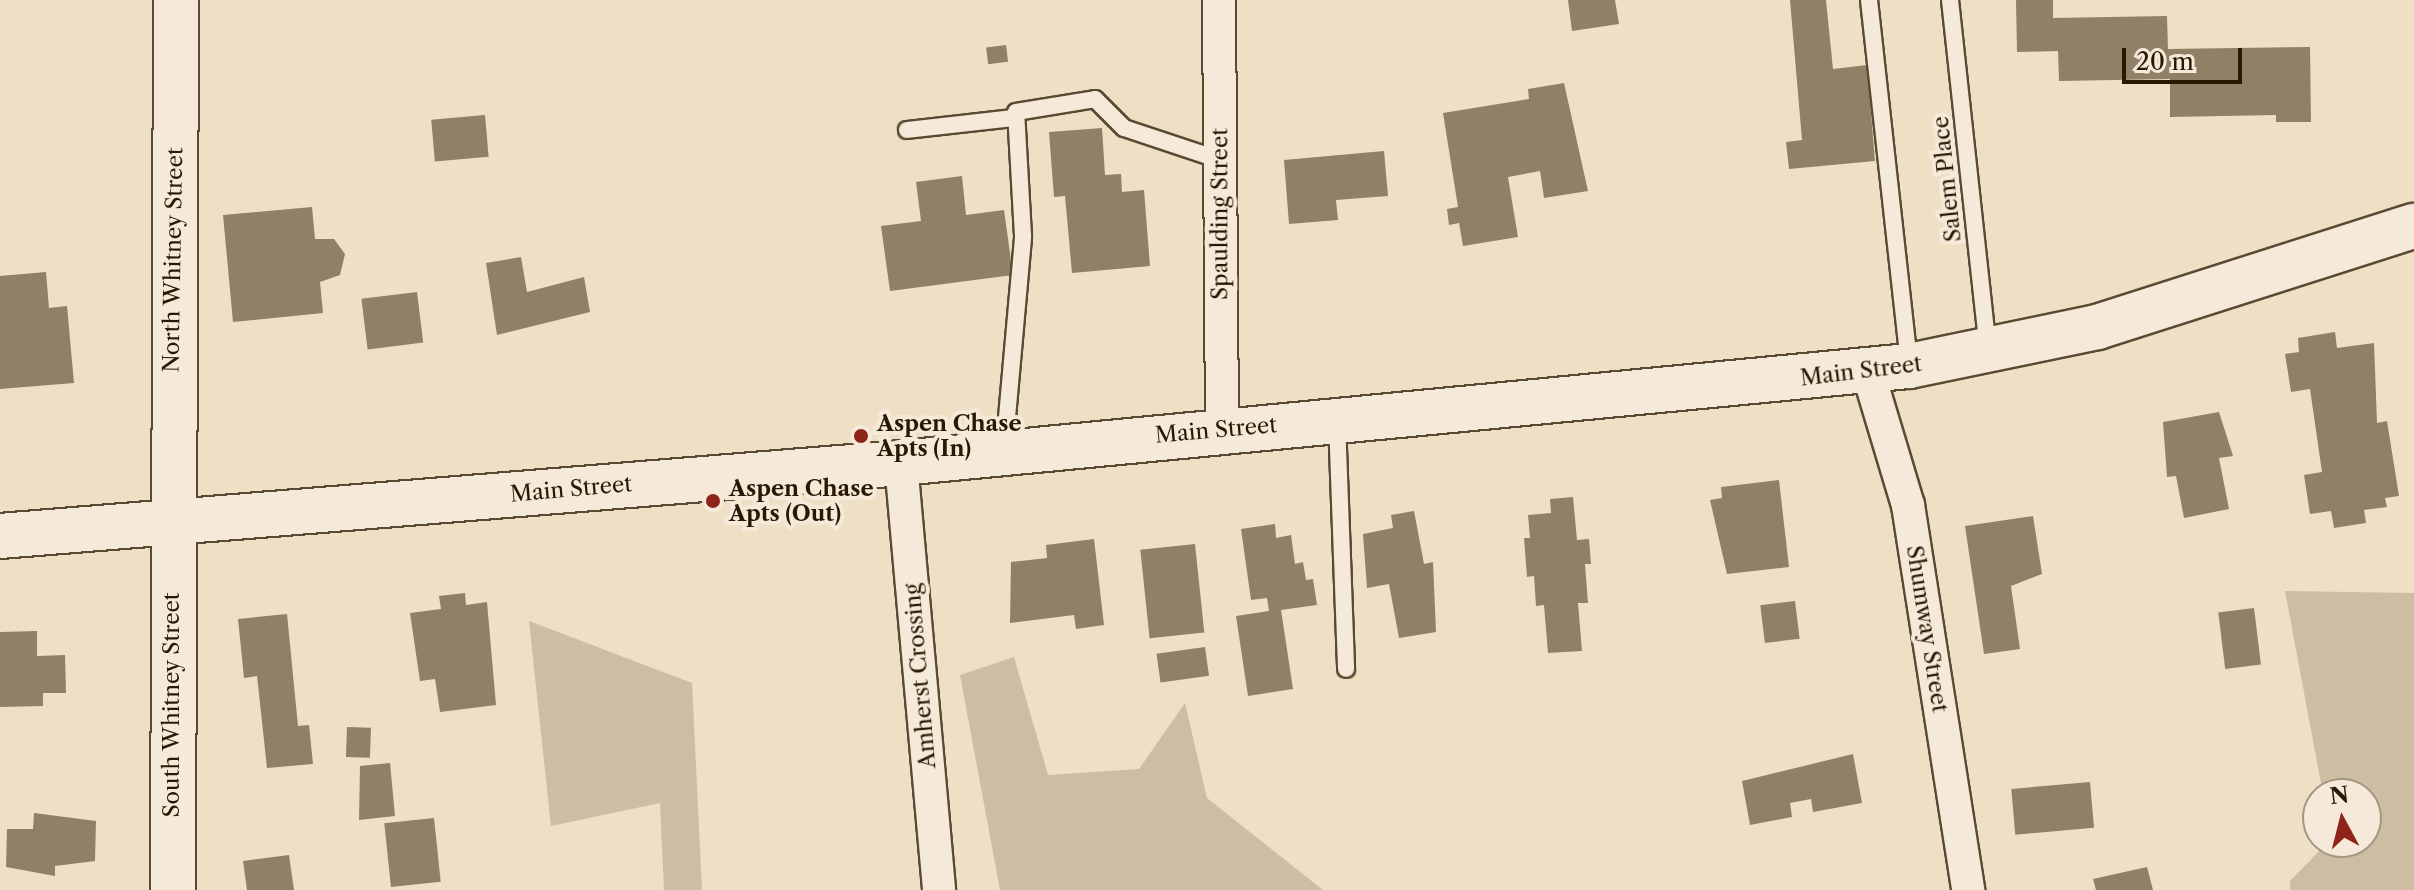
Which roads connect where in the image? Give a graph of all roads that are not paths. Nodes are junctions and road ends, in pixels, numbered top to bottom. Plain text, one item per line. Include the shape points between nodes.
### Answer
1 (176, 0) edge
2 (1219, 0) edge
3 (1869, 0) edge
4 (1950, 0) edge
5 (1014, 118) junction
6 (907, 130) dead end
7 (1220, 160) junction
8 (2414, 226) edge
9 (1989, 353) junction
10 (1889, 369) junction
11 (1337, 419) junction
12 (1222, 429) junction
13 (1004, 452) junction
14 (901, 463) junction
15 (171, 521) junction
16 (0, 536) edge
17 (1346, 669) dead end
18 (173, 890) edge
19 (939, 890) edge
20 (1968, 890) edge

1 - 15 main road, North Whitney Street
2 - 7 street, Spaulding Street
3 - 10 lane
4 - 9 lane, Salem Place
5 - 6 lane
5 - 7 lane via 1027,107 1095,99 1124,128
5 - 13 lane via 1023,236
7 - 12 street, Spaulding Street
8 - 9 main road, Main Street via 2097,327
9 - 10 main road, Main Street
10 - 11 main road, Main Street
10 - 20 street, Shumway Street
11 - 12 main road, Main Street
11 - 17 lane
12 - 13 main road, Main Street
13 - 14 main road, Main Street
14 - 15 main road, Main Street
14 - 19 street, Amherst Crossing
15 - 16 main road, Main Street
15 - 18 main road, South Whitney Street

